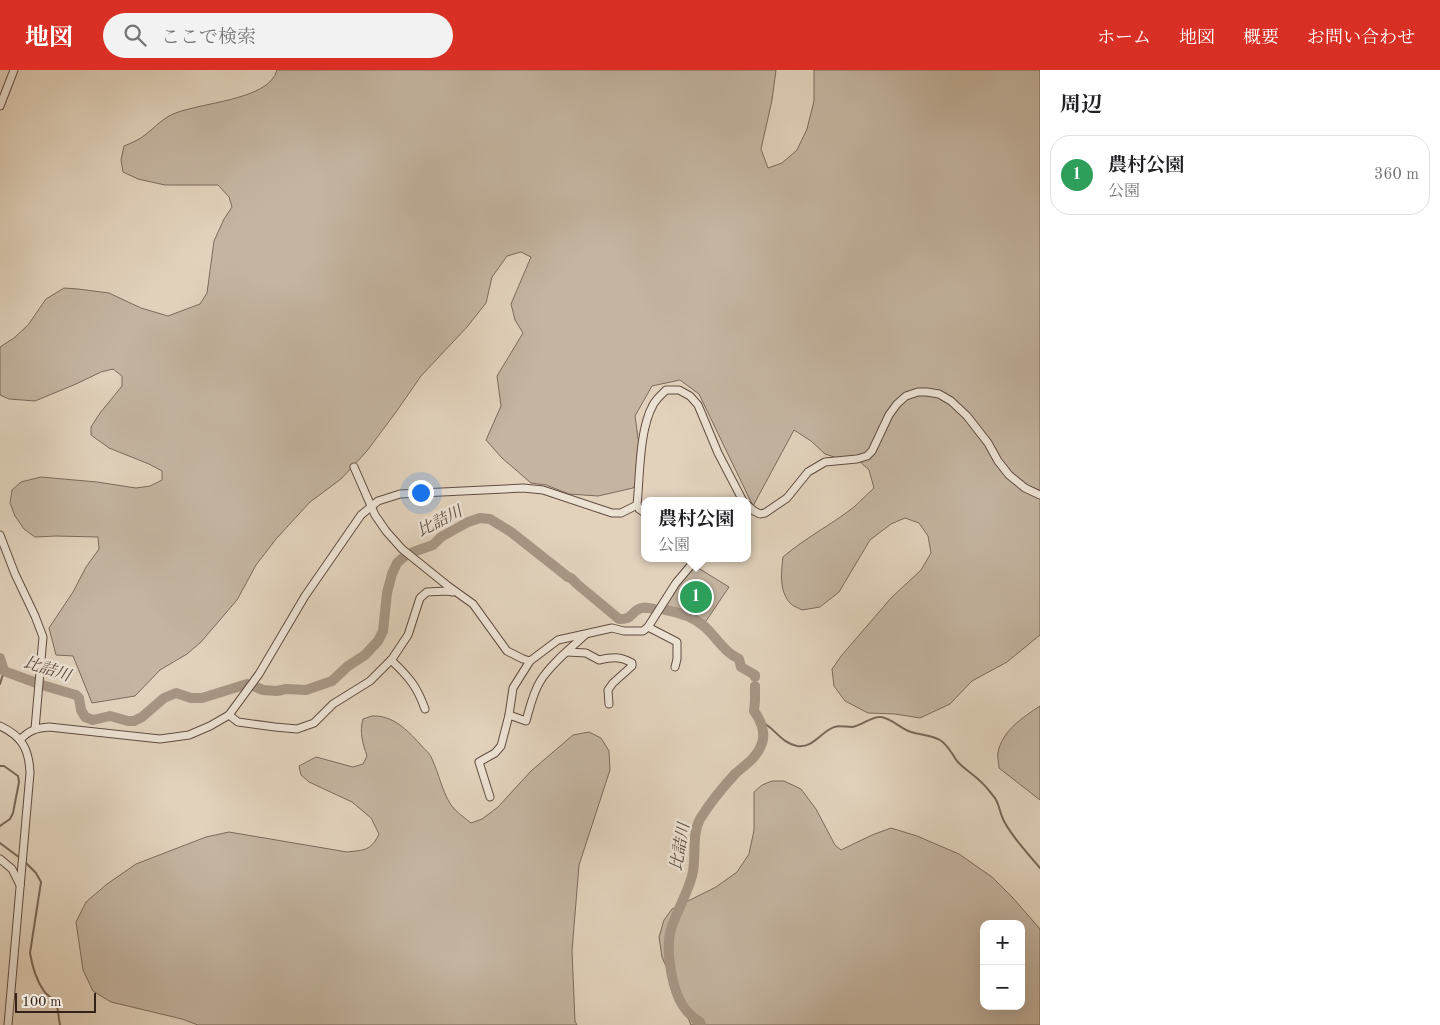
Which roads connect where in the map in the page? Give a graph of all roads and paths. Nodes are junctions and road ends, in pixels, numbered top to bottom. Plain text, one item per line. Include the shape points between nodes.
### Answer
1 (14, 70) edge
2 (0, 103) edge
3 (354, 467) dead end
4 (1040, 495) edge
5 (741, 497) edge
6 (637, 505) junction
7 (372, 506) junction
8 (751, 509) edge
9 (641, 510) edge
10 (0, 534) edge
11 (694, 562) edge
12 (459, 594) junction
13 (648, 627) junction
14 (585, 635) junction
15 (567, 652) junction
16 (391, 660) junction
17 (530, 661) junction
18 (675, 668) dead end
19 (609, 704) dead end
20 (425, 709) dead end
21 (229, 714) junction
22 (509, 715) junction
23 (0, 726) edge
24 (35, 729) junction
25 (20, 740) junction
26 (490, 797) dead end
27 (0, 859) edge
28 (20, 885) junction
29 (8, 1025) edge

1 - 2 street
3 - 7 street
4 - 8 street via 1009,475 967,416 951,401 939,394 918,392 897,404 867,456 826,462 808,472 787,498 765,513
5 - 6 street via 698,405 679,390 666,390 656,400 647,420
6 - 7 street via 621,513 612,513 543,490 523,488 400,494
6 - 9 street
7 - 12 street via 402,549
7 - 21 street via 361,515 311,588 259,674
10 - 24 street via 42,637
11 - 13 street
12 - 16 street via 427,592 420,598 408,635
12 - 17 street via 473,604 507,651
13 - 14 street via 643,631 612,628
13 - 18 street via 677,642
14 - 15 street
14 - 17 street via 558,640
15 - 19 street via 586,653 599,660 622,657 632,663 608,690
15 - 22 street via 540,681 526,721
16 - 20 street via 419,692
16 - 21 street via 370,681 333,704 306,727 298,729 238,722
17 - 22 street via 513,688
21 - 24 street via 189,734 160,739
22 - 26 street via 501,746 479,762
23 - 25 street
24 - 25 street
25 - 28 street via 27,752 30,773
27 - 28 street via 12,869
28 - 29 street

